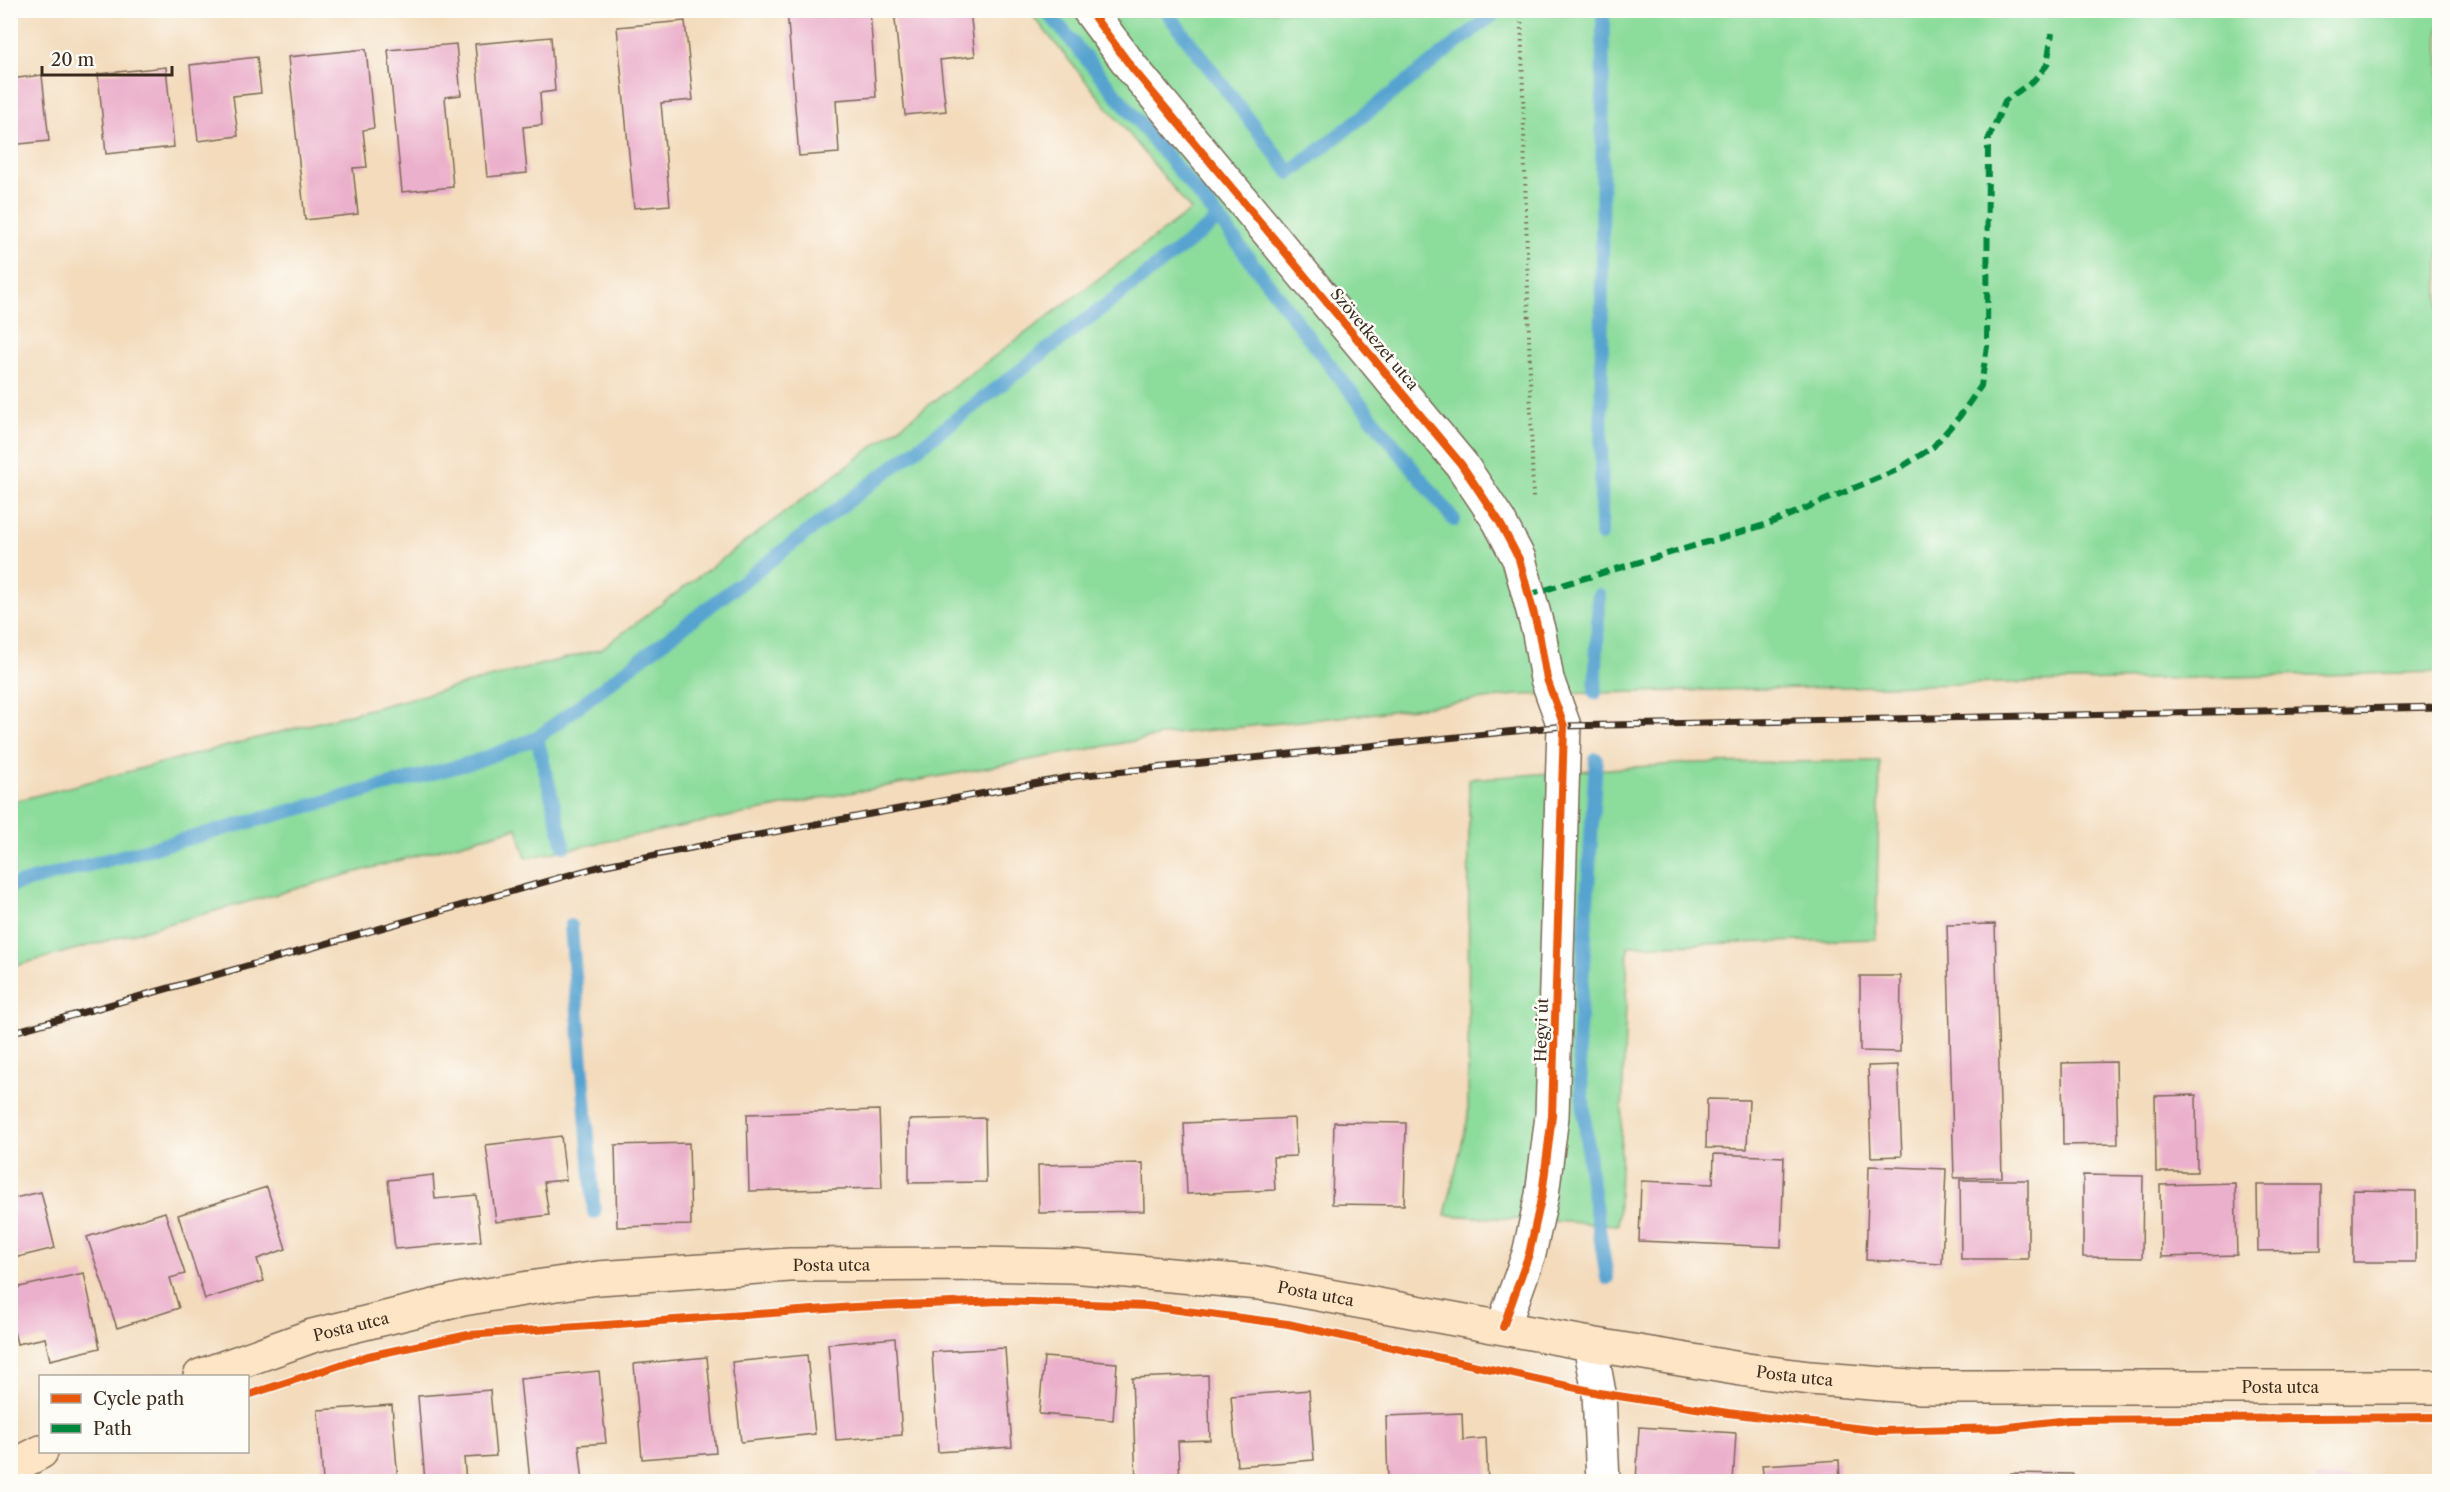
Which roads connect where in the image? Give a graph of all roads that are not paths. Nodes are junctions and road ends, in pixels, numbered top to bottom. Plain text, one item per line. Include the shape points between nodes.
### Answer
1 (1089, 10) edge
2 (1564, 726) joint
3 (1503, 1328) junction
4 (1590, 1344) junction
5 (205, 1375) edge
6 (2439, 1387) edge
7 (39, 1453) edge
8 (10, 1468) edge
9 (1603, 1482) edge

1 - 2 street, Szövetkezet utca via 1132,69 1482,493 1519,559 1547,679
2 - 3 street, Hegyi út via 1551,1116 1542,1195 1529,1254
3 - 4 main road, Posta utca
3 - 5 main road, Posta utca via 1259,1283 1072,1266 790,1265 598,1278 463,1299 312,1336
4 - 6 main road, Posta utca via 1789,1375 1921,1388
4 - 9 street via 1599,1394
7 - 8 main road

